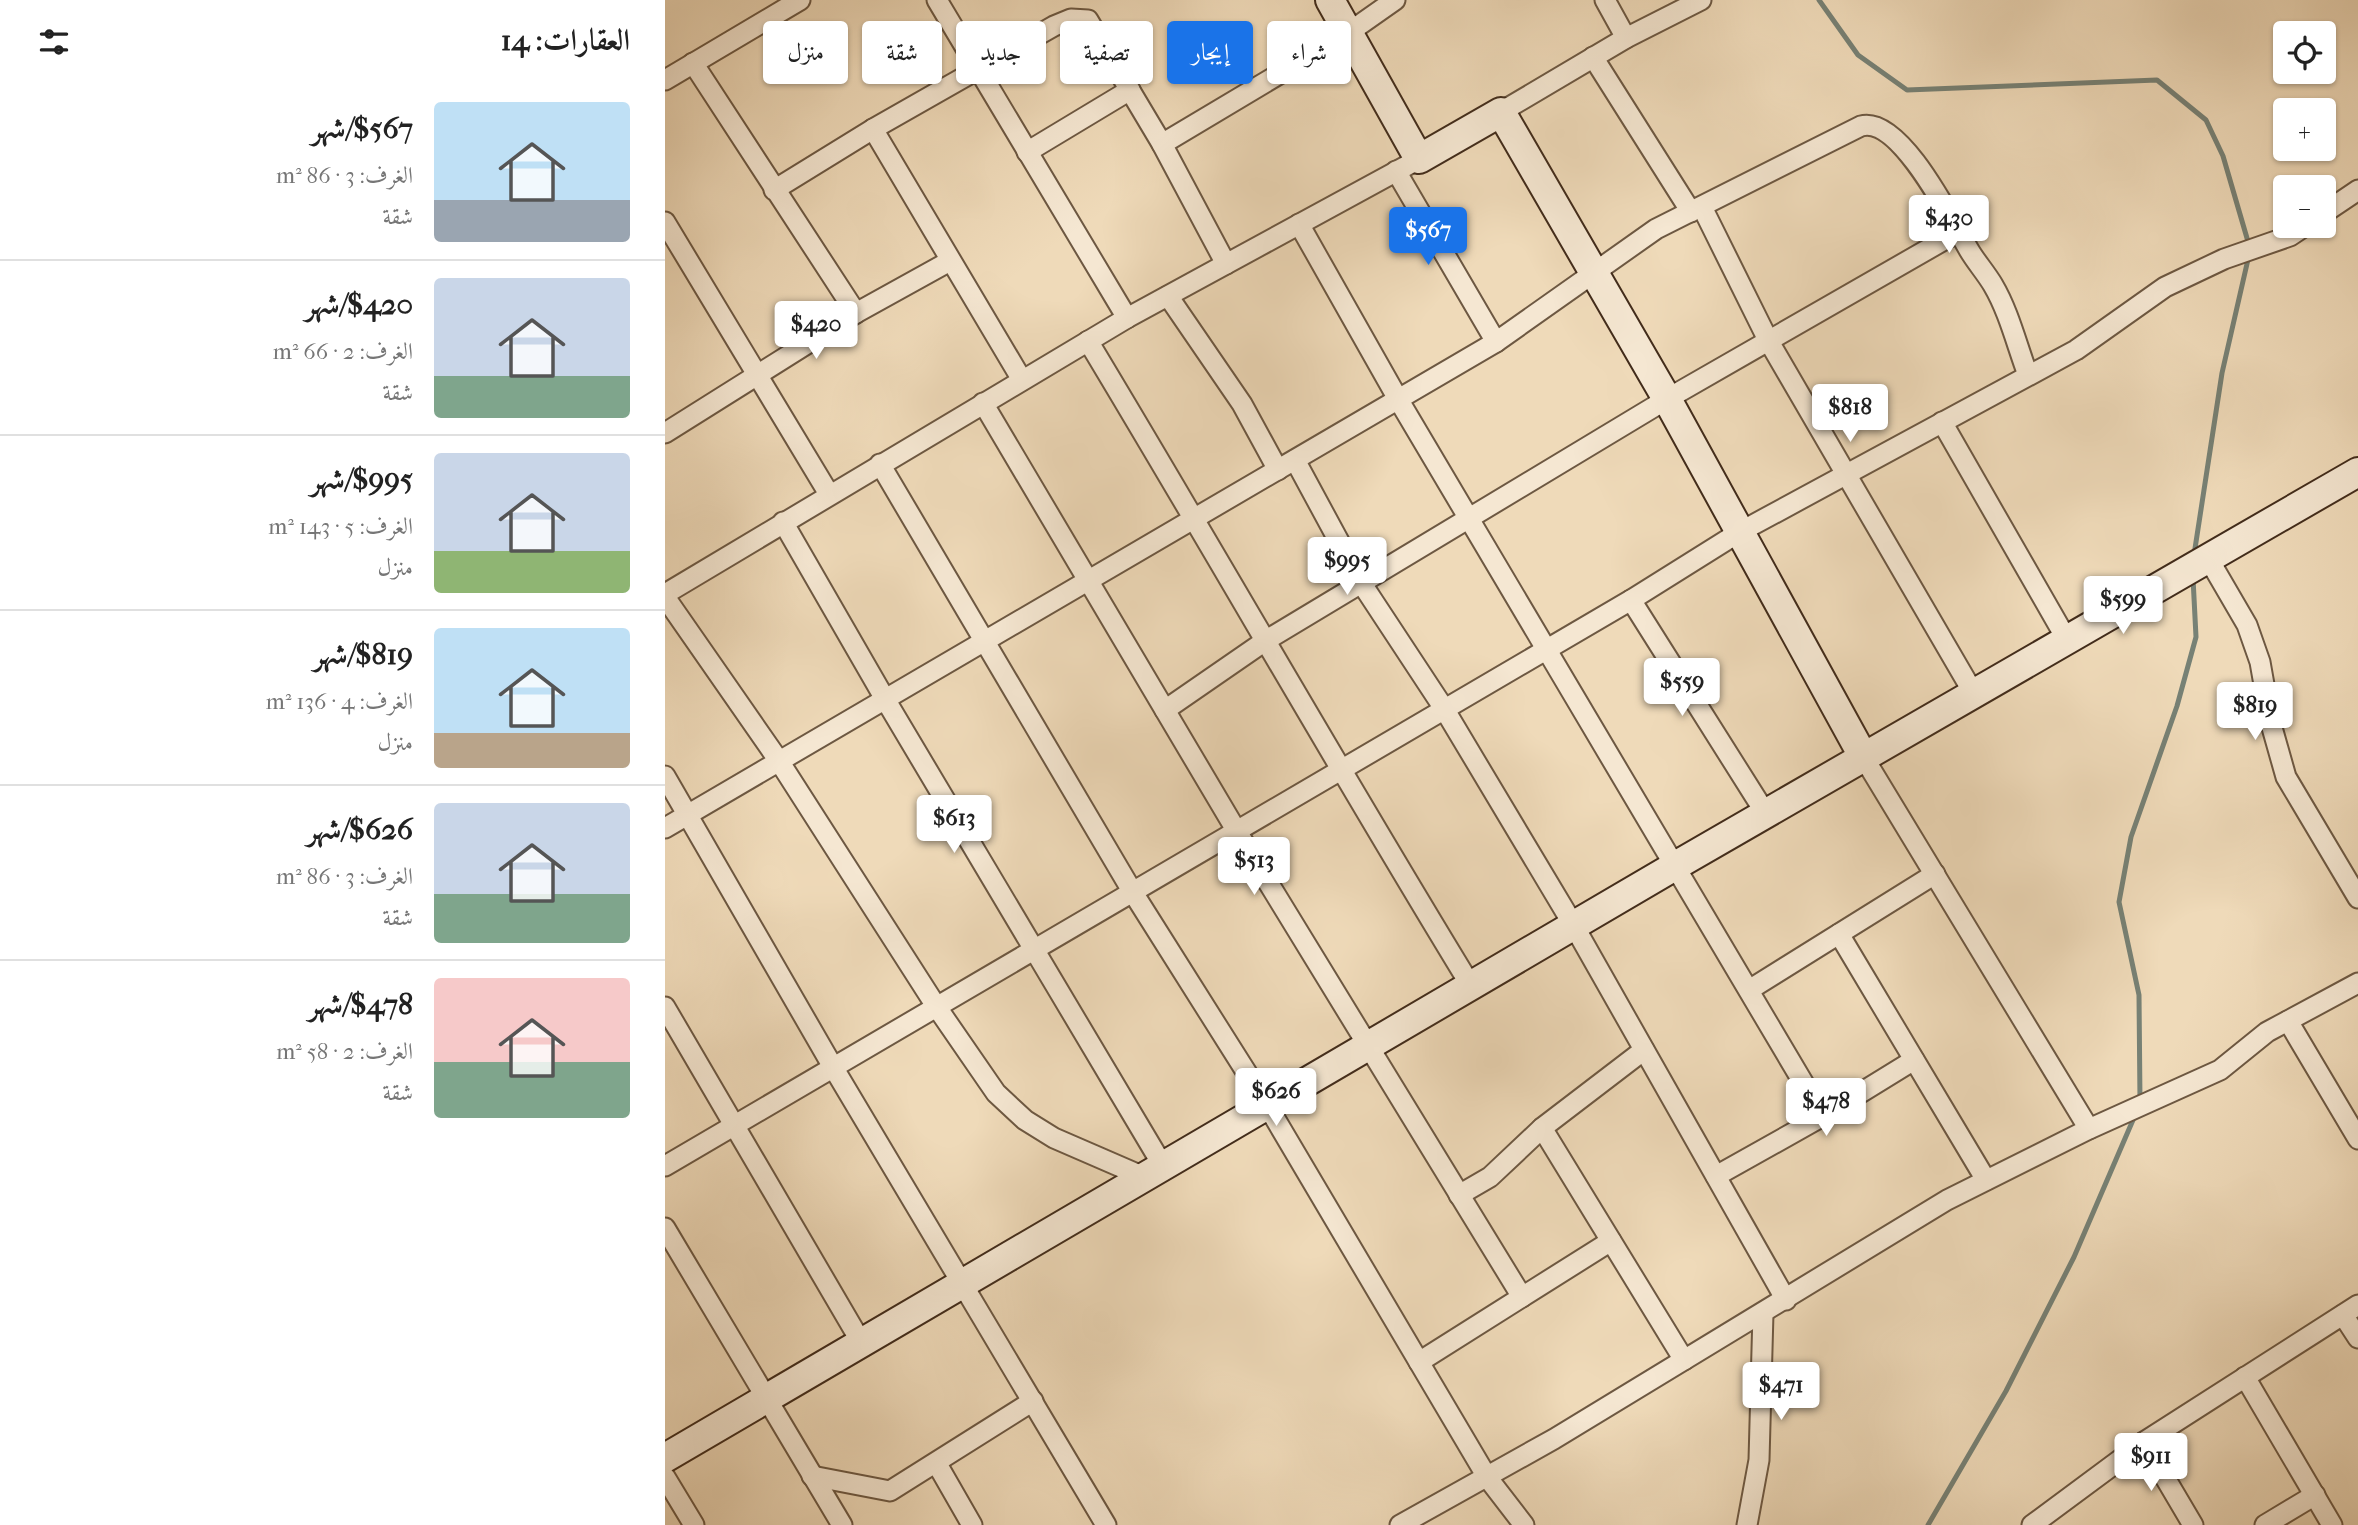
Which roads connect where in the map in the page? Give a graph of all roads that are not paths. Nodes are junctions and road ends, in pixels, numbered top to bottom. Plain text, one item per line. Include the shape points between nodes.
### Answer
1 (800, 0) edge
2 (937, 0) edge
3 (1330, 0) edge
4 (1395, 0) edge
5 (1605, 0) edge
6 (1701, 0) edge
7 (1341, 21) edge
8 (1046, 31) edge
9 (1351, 31) edge
10 (956, 32) edge
11 (1626, 38) junction
12 (1351, 40) edge
13 (1593, 57) junction
14 (693, 63) junction
15 (665, 80) edge
16 (956, 80) edge
17 (1267, 81) edge
18 (987, 84) edge
19 (1130, 90) junction
20 (1501, 112) junction
21 (873, 129) junction
22 (1162, 144) junction
23 (1027, 152) junction
24 (1407, 165) junction
25 (775, 190) junction
26 (2358, 190) edge
27 (2336, 205) edge
28 (1696, 209) junction
29 (665, 222) edge
30 (1299, 224) junction
31 (1958, 232) junction
32 (2284, 238) edge
33 (950, 261) junction
34 (1226, 264) junction
35 (1593, 275) junction
36 (1168, 296) junction
37 (856, 313) junction
38 (1127, 318) junction
39 (1768, 340) junction
40 (1088, 341) junction
41 (1496, 342) junction
42 (756, 374) junction
43 (2028, 375) junction
44 (1022, 380) junction
45 (1398, 399) junction
46 (1667, 399) junction
47 (983, 403) junction
48 (1942, 422) junction
49 (665, 433) edge
50 (880, 464) junction
51 (1286, 465) junction
52 (2358, 472) edge
53 (1844, 475) junction
54 (829, 494) junction
55 (1195, 519) junction
56 (1470, 520) junction
57 (783, 522) junction
58 (1738, 533) junction
59 (2208, 558) junction
60 (1089, 580) junction
61 (1362, 584) junction
62 (665, 596) edge
63 (1631, 600) junction
64 (2067, 640) junction
65 (984, 641) junction
66 (1265, 641) junction
67 (1545, 648) junction
68 (1974, 694) junction
69 (885, 699) junction
70 (1443, 708) junction
71 (1165, 710) junction
72 (1864, 758) junction
73 (779, 761) junction
74 (1339, 770) junction
75 (665, 776) edge
76 (1766, 814) junction
77 (688, 815) junction
78 (665, 828) edge
79 (1236, 830) junction
80 (1675, 866) junction
81 (1934, 874) junction
82 (1132, 891) junction
83 (2358, 898) edge
84 (1574, 926) junction
85 (1839, 934) junction
86 (1033, 949) junction
87 (2358, 983) edge
88 (1471, 986) junction
89 (1749, 990) junction
90 (936, 1006) junction
91 (665, 1007) edge
92 (2288, 1021) junction
93 (1370, 1045) junction
94 (1644, 1050) junction
95 (1914, 1060) junction
96 (833, 1067) junction
97 (1266, 1105) junction
98 (1823, 1116) junction
99 (733, 1126) junction
100 (1542, 1128) junction
101 (2089, 1129) junction
102 (2358, 1139) edge
103 (665, 1166) edge
104 (1154, 1171) junction
105 (1716, 1176) junction
106 (1986, 1180) junction
107 (1459, 1195) junction
108 (665, 1228) edge
109 (1611, 1241) junction
110 (963, 1282) junction
111 (1522, 1297) junction
112 (1786, 1300) junction
113 (2351, 1310) edge
114 (1763, 1313) junction
115 (2358, 1338) edge
116 (861, 1342) junction
117 (1684, 1360) junction
118 (1419, 1362) junction
119 (2245, 1377) junction
120 (765, 1398) junction
121 (1033, 1401) junction
122 (2144, 1442) junction
123 (665, 1458) edge
124 (937, 1464) junction
125 (812, 1476) junction
126 (665, 1477) edge
127 (1487, 1477) junction
128 (2315, 1495) junction
129 (2055, 1518) edge
130 (694, 1525) edge
131 (842, 1525) edge
132 (972, 1525) edge
133 (1106, 1525) edge
134 (1400, 1525) edge
135 (1524, 1525) edge
136 (1747, 1525) edge
137 (2032, 1525) edge
138 (2193, 1525) edge
139 (2265, 1525) edge
140 (2332, 1525) edge

1 - 14 street
2 - 10 street
3 - 7 street
4 - 9 street
5 - 11 street
6 - 11 street
8 - 19 street via 1071,19 1089,20
11 - 13 street
12 - 24 street
13 - 20 street
13 - 28 street
14 - 15 street
14 - 25 street
16 - 21 street
17 - 22 street
18 - 23 street
19 - 22 street
19 - 23 street
20 - 24 street
20 - 35 street
21 - 25 street
21 - 33 street
22 - 34 street
23 - 38 street
24 - 30 street
24 - 41 street
25 - 37 street
26 - 27 street
28 - 31 street via 1868,124 1883,130 1909,155
28 - 35 street via 1656,229
28 - 39 street
29 - 42 street
30 - 34 street
30 - 45 street
31 - 39 street
31 - 43 street via 1994,286
32 - 43 street via 2165,287 2076,350
33 - 37 street
33 - 44 street
34 - 36 street
35 - 41 street
35 - 46 street
36 - 38 street
36 - 51 street
37 - 42 street
38 - 40 street
39 - 46 street
39 - 53 street
40 - 44 street
40 - 55 street
41 - 45 street
42 - 49 street
42 - 54 street
43 - 48 street
44 - 47 street
45 - 51 street
45 - 56 street
46 - 56 street
46 - 58 street
47 - 50 street
47 - 60 street
48 - 53 street
48 - 64 street
50 - 54 street
50 - 65 street
51 - 55 street
51 - 61 street
52 - 59 street
53 - 58 street
53 - 68 street
54 - 57 street
55 - 60 street
55 - 66 street
56 - 61 street
56 - 67 street
57 - 62 street
57 - 69 street
58 - 63 street
58 - 72 street
59 - 64 street
59 - 83 street via 2247,625 2286,777
60 - 65 street
60 - 71 street
61 - 66 street
61 - 70 street
62 - 73 street
63 - 67 street
63 - 76 street
64 - 68 street
65 - 69 street
65 - 82 street
66 - 71 street
66 - 74 street
67 - 70 street
67 - 80 street
68 - 72 street
69 - 73 street
69 - 86 street
70 - 74 street
70 - 84 street
71 - 79 street
72 - 76 street
72 - 81 street
73 - 77 street
73 - 90 street
74 - 79 street
74 - 88 street
75 - 77 street
76 - 80 street
77 - 78 street
77 - 96 street
79 - 82 street
79 - 93 street
80 - 84 street
80 - 89 street
81 - 85 street
81 - 101 street
82 - 86 street
82 - 97 street
84 - 88 street
84 - 94 street
85 - 89 street
85 - 95 street
86 - 90 street
86 - 104 street
87 - 92 street
88 - 93 street
89 - 98 street
90 - 96 street
90 - 104 street via 986,1080 1016,1114 1054,1138
91 - 99 street
92 - 101 street via 2249,1044 2220,1070
92 - 102 street
93 - 97 street
93 - 107 street
94 - 100 street
94 - 105 street
95 - 98 street
95 - 106 street
96 - 99 street
96 - 110 street
97 - 104 street
97 - 118 street
98 - 105 street
99 - 103 street
99 - 116 street
100 - 107 street via 1490,1177
100 - 109 street
101 - 106 street
104 - 110 street
105 - 112 street
106 - 112 street
107 - 111 street
108 - 120 street
109 - 111 street
109 - 117 street
110 - 116 street
110 - 121 street
111 - 118 street
112 - 114 street
113 - 115 street
113 - 119 street
114 - 117 street
114 - 136 street via 1759,1460
116 - 120 street
117 - 127 street
118 - 127 street
119 - 122 street
119 - 128 street
120 - 123 street
120 - 125 street
121 - 124 street
121 - 133 street
122 - 129 street
122 - 138 street
124 - 125 street via 886,1491
124 - 132 street
125 - 131 street
126 - 130 street
127 - 134 street
127 - 135 street
128 - 139 street
128 - 140 street
129 - 137 street

